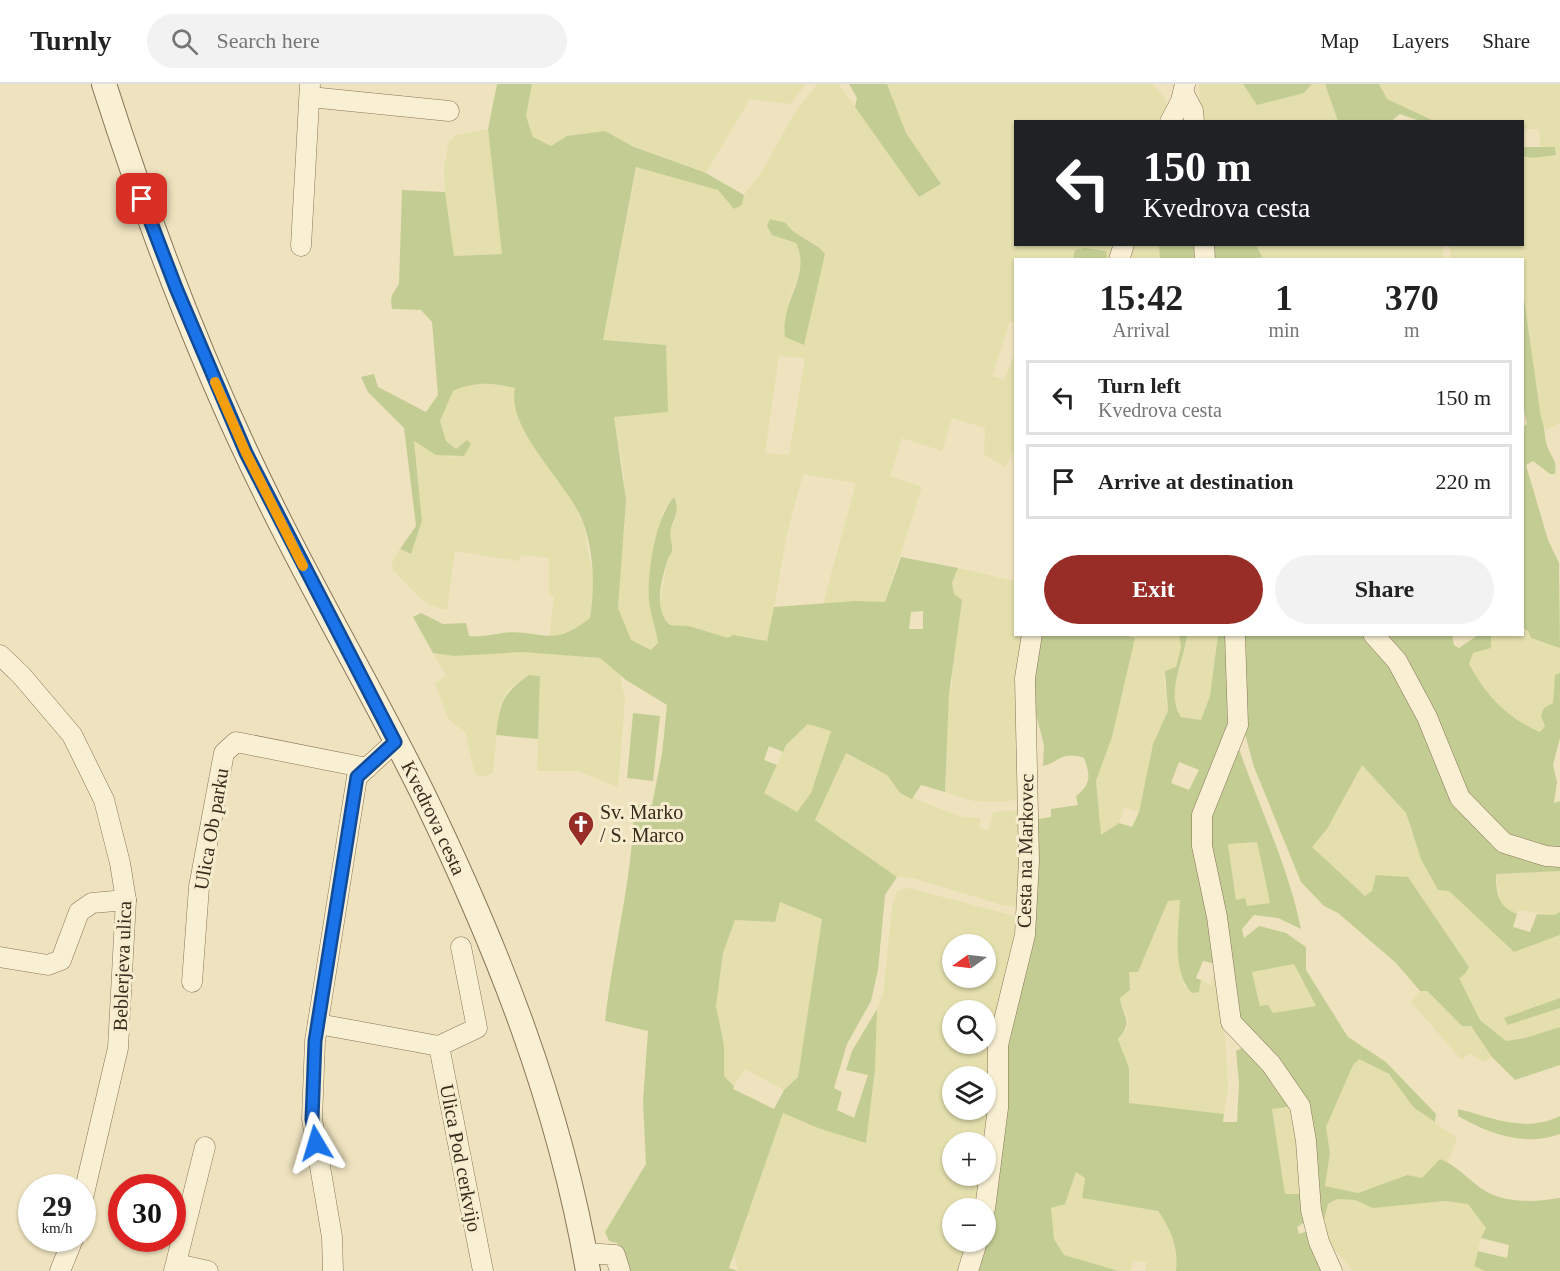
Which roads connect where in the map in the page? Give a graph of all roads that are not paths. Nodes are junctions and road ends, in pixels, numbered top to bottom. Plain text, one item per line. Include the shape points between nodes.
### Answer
1 (104, 84) edge
2 (1185, 89) edge
3 (310, 91) edge
4 (449, 111) dead end
5 (1171, 120) edge
6 (1194, 120) edge
7 (301, 246) dead end
8 (1032, 636) edge
9 (1235, 636) edge
10 (1375, 636) edge
11 (0, 655) edge
12 (395, 742) junction
13 (367, 768) junction
14 (1560, 856) edge
15 (126, 900) junction
16 (461, 947) dead end
17 (0, 957) edge
18 (192, 982) dead end
19 (318, 1024) junction
20 (439, 1046) junction
21 (205, 1147) dead end
22 (89, 1174) edge
23 (986, 1198) edge
24 (68, 1252) edge
25 (974, 1252) edge
26 (586, 1262) edge
27 (175, 1267) edge
28 (60, 1271) edge
29 (208, 1271) edge
30 (333, 1271) edge
31 (483, 1271) edge
32 (620, 1271) edge
33 (968, 1271) edge
34 (1332, 1271) edge

1 - 12 street, Kvedrova cesta via 134,177 223,403
2 - 5 street
2 - 6 street
3 - 4 street
3 - 7 street
8 - 23 street, Cesta na Markovec via 1025,678 1029,861 1025,935 998,1045 998,1108
9 - 34 street via 1238,725 1202,815 1202,846 1217,917 1231,1022 1272,1064 1299,1106 1311,1210
10 - 14 street via 1397,661 1427,717 1460,798 1504,843 1546,856
11 - 15 street, Beblerjeva ulica via 72,735 104,800
12 - 13 street
12 - 26 street, Kvedrova cesta via 478,914 519,1012 572,1186
13 - 18 street, Ulica Ob parku via 236,742 224,753 199,886
13 - 19 street via 357,777
15 - 17 street via 92,903 79,912 61,960 48,965
15 - 22 street, Beblerjeva ulica via 118,1048
16 - 20 street via 477,1028
19 - 20 street
19 - 30 street via 312,1119 332,1237
20 - 31 street, Ulica Pod cerkvijo
21 - 27 street
24 - 28 street
25 - 33 street
26 - 32 street via 615,1256
27 - 29 street

